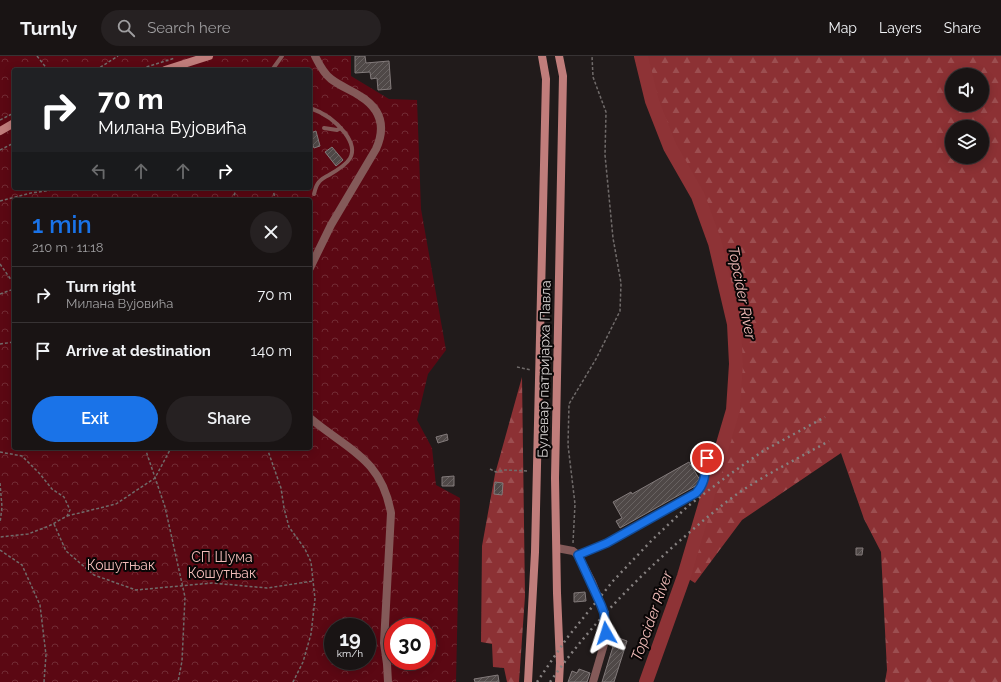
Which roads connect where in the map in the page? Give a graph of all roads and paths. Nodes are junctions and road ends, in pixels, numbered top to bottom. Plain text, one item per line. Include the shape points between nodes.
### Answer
1 (37, 56) edge
2 (118, 56) edge
3 (180, 56) edge
4 (209, 56) edge
5 (282, 56) edge
6 (315, 56) edge
7 (542, 56) edge
8 (559, 56) edge
9 (592, 56) edge
10 (46, 68) edge
11 (99, 68) edge
12 (143, 68) edge
13 (171, 68) edge
14 (273, 68) edge
15 (312, 109) edge
16 (12, 114) edge
17 (0, 120) edge
18 (12, 124) edge
19 (324, 128) dead end
20 (341, 128) junction
21 (0, 131) edge
22 (12, 144) edge
23 (0, 150) edge
24 (49, 190) edge
25 (314, 194) dead end
26 (0, 201) edge
27 (0, 264) edge
28 (312, 264) edge
29 (12, 281) edge
30 (12, 290) edge
31 (0, 294) edge
32 (12, 342) edge
33 (0, 344) edge
34 (517, 367) dead end
35 (535, 370) dead end
36 (312, 420) edge
37 (708, 446) dead end
38 (146, 450) edge
39 (170, 450) edge
40 (268, 450) edge
41 (0, 452) edge
42 (490, 469) dead end
43 (532, 471) dead end
44 (155, 478) junction
45 (0, 483) edge
46 (67, 516) junction
47 (0, 523) edge
48 (54, 524) junction
49 (0, 537) edge
50 (557, 548) junction
51 (0, 550) edge
52 (575, 553) junction
53 (313, 581) junction
54 (182, 586) junction
55 (44, 682) edge
56 (178, 682) edge
57 (293, 682) edge
58 (388, 682) edge
59 (528, 682) edge
60 (559, 682) edge
61 (592, 682) edge

1 - 10 path
2 - 11 path
3 - 12 path
4 - 13 main road
5 - 14 lane
6 - 28 street via 329,78 360,96 374,108 379,114 381,131 376,149 331,224
7 - 59 main road, Булевар патријарха Павла via 546,79 539,402
8 - 50 main road, Булевар патријарха Павла via 563,76 555,478
9 - 52 path via 593,77 606,112 605,155 612,238 621,283 620,311 596,359 569,404 568,445 575,504
15 - 20 lane via 328,115
16 - 17 path
18 - 21 main road
19 - 20 lane
20 - 25 lane via 352,144 352,156 346,164 321,180
22 - 23 path
24 - 26 path
27 - 29 path
30 - 31 path
32 - 33 path
34 - 35 path
36 - 58 street via 368,463 377,474 388,501 391,513 384,643
37 - 52 lane via 704,481 696,493 607,543
38 - 44 path
39 - 44 path
40 - 53 path via 281,488 289,527 311,562
41 - 46 path via 22,456 52,489 64,497 70,510
42 - 43 path via 496,472
44 - 46 path via 116,504
44 - 54 path via 165,507
45 - 47 path
46 - 48 path
48 - 49 path via 28,534
48 - 54 path via 66,552 94,576 136,590
50 - 52 street
50 - 60 main road, Булевар патријарха Павла
51 - 55 path via 22,565 40,605 46,655
52 - 61 street via 604,613 605,641
53 - 54 path via 267,588 212,583
53 - 57 path via 311,634 303,662
54 - 56 path via 185,597 182,660

